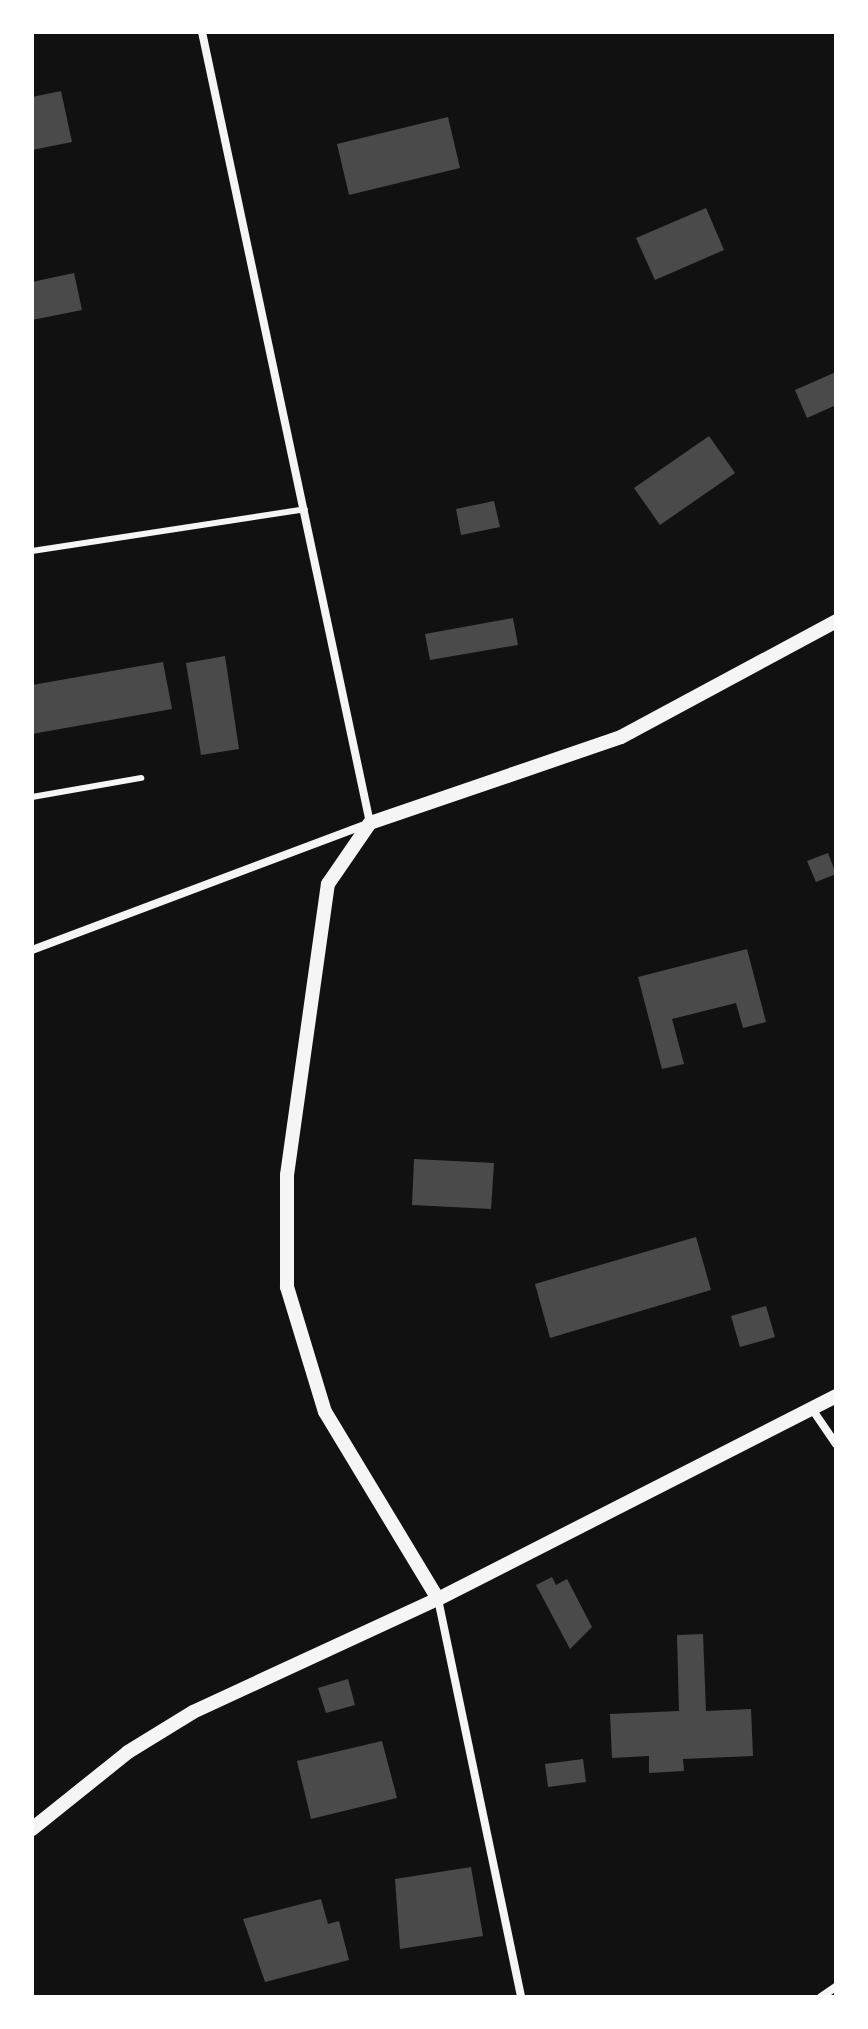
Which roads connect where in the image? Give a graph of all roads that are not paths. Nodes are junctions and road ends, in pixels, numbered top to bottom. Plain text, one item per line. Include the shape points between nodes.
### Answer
1 (202, 32) edge
2 (305, 509) junction
3 (32, 551) edge
4 (836, 621) edge
5 (141, 778) dead end
6 (32, 797) edge
7 (370, 823) junction
8 (32, 950) edge
9 (836, 1396) edge
10 (812, 1409) junction
11 (836, 1444) edge
12 (438, 1599) junction
13 (32, 1829) edge
14 (836, 1987) edge
15 (521, 1997) edge
16 (821, 1997) edge

1 - 2 street
2 - 3 lane
2 - 7 street
4 - 7 street via 621,737
5 - 6 lane
7 - 8 street
7 - 12 street via 328,884 282,1235 287,1287 325,1412
9 - 10 street
10 - 11 street
10 - 12 street
12 - 13 street via 193,1712 128,1752
12 - 15 street
14 - 16 street

